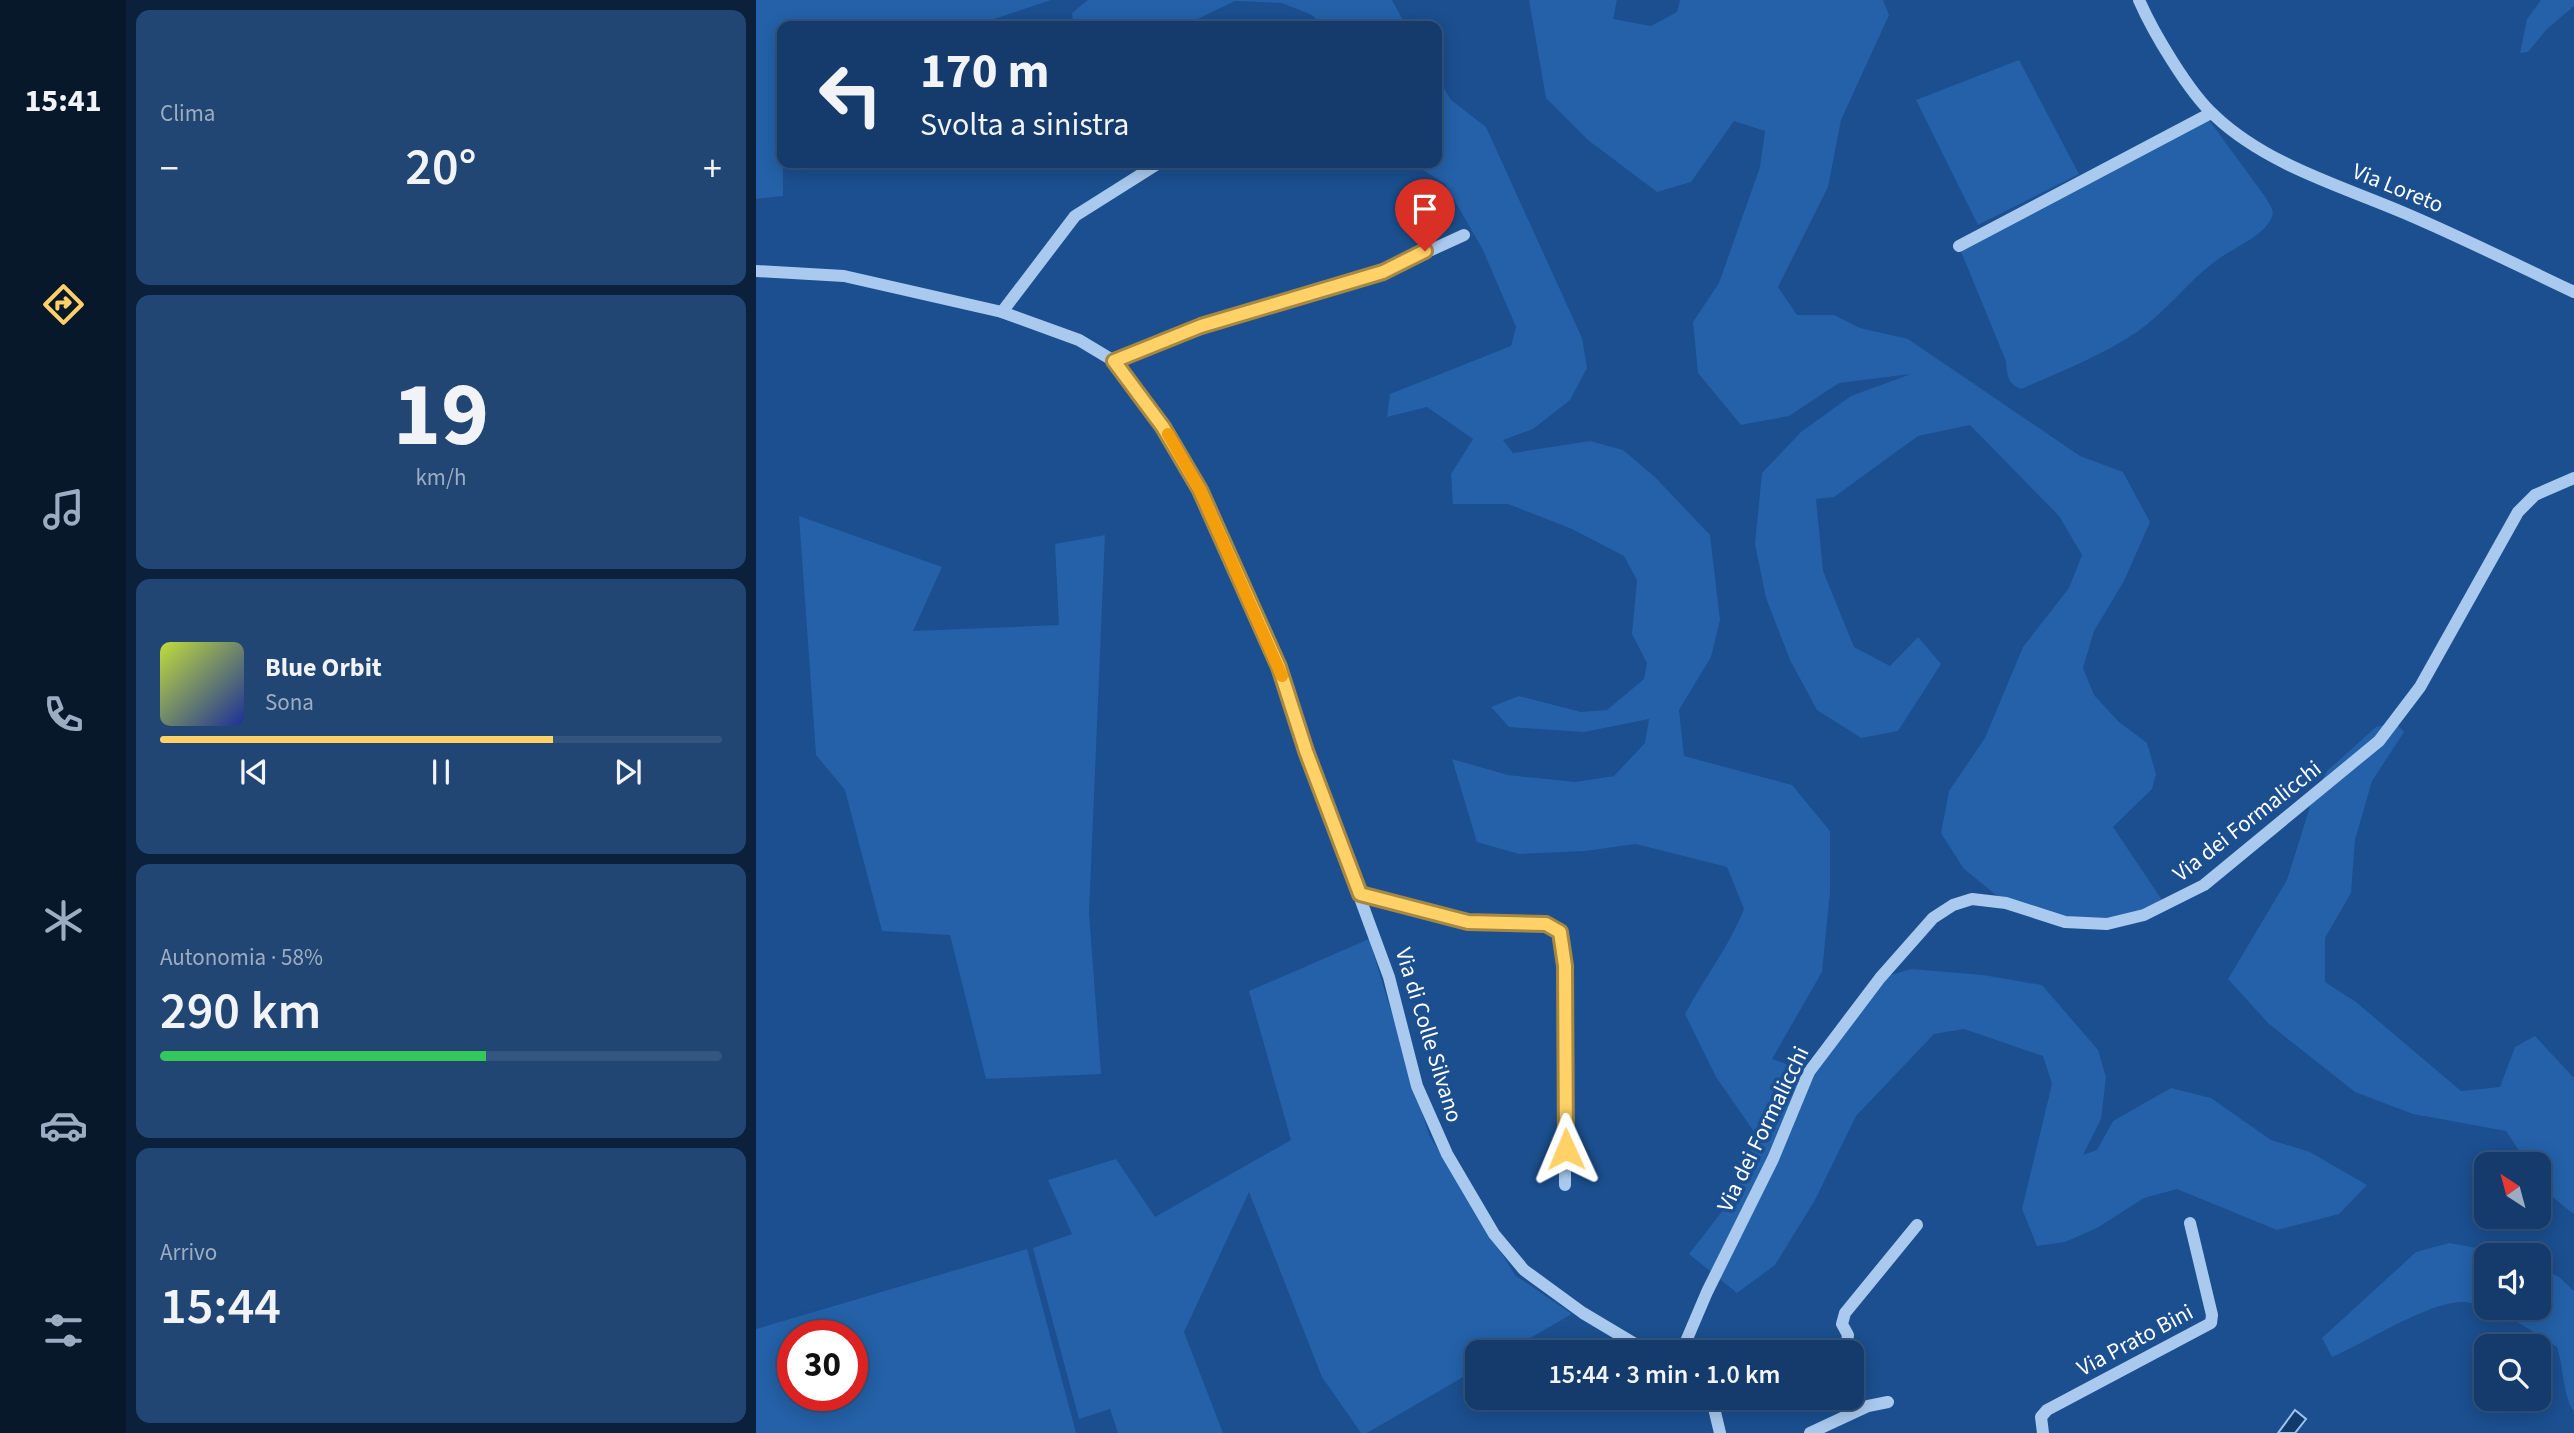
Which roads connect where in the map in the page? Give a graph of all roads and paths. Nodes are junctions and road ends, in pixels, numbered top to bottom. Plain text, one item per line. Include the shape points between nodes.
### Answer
1 (2139, 0) edge
2 (2211, 113) junction
3 (1151, 168) edge
4 (1464, 234) dead end
5 (1959, 246) dead end
6 (756, 271) edge
7 (2574, 292) edge
8 (1002, 312) junction
9 (1114, 361) junction
10 (2574, 478) edge
11 (1360, 894) junction
12 (1564, 1185) dead end
13 (2190, 1223) dead end
14 (1917, 1225) dead end
15 (1630, 1340) edge
16 (1687, 1340) edge
17 (1847, 1340) edge
18 (1888, 1402) dead end
19 (1712, 1410) edge
20 (1720, 1433) edge
21 (1810, 1433) edge
22 (2043, 1433) edge

1 - 2 street, Via Loreto
2 - 5 street
2 - 7 street, Via Loreto via 2295,166
3 - 8 street via 1076,216
4 - 9 street via 1383,272 1201,326
6 - 8 street, Via di Colle Silvano via 844,276
8 - 9 street, Via di Colle Silvano via 1079,340
9 - 11 street, Via di Colle Silvano via 1163,427 1200,490 1279,667
10 - 16 street, Via dei Formalicchi via 2535,495 2518,512 2420,687 2379,741 2204,886 2144,915 2107,924 2065,922 2006,903 1972,899 1933,918 1880,978 1809,1072
11 - 12 street via 1468,922 1546,924 1558,929 1565,966
11 - 15 street, Via di Colle Silvano via 1394,991 1423,1101 1447,1154 1494,1234 1517,1264 1546,1287
13 - 22 street, Via Prato Bini via 2211,1323 2047,1410 2041,1417
14 - 17 street via 1845,1313 1842,1324
18 - 21 street via 1868,1406
19 - 20 street

